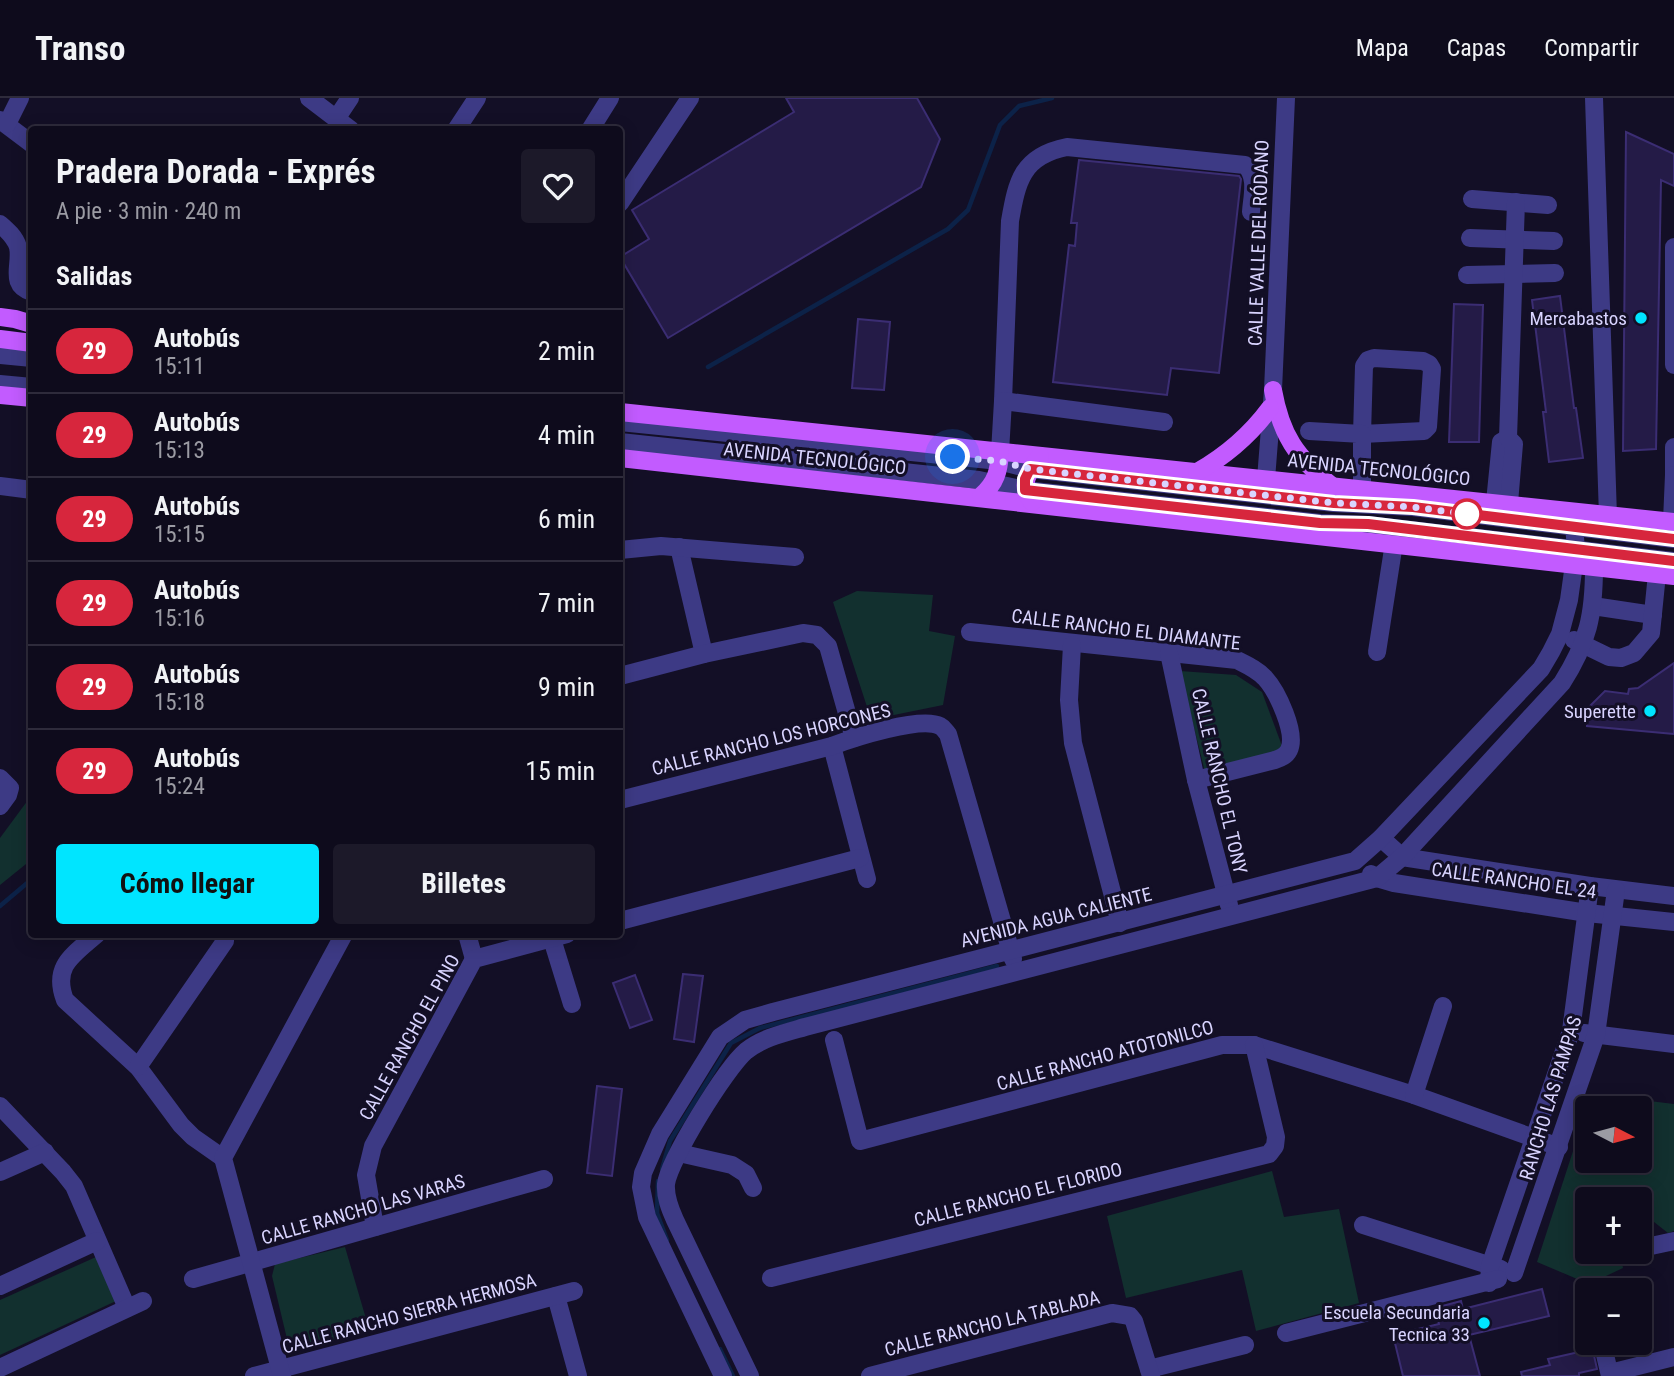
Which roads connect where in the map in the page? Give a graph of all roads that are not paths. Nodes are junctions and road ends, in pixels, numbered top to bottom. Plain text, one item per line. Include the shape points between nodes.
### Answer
1 (20, 98) edge
2 (309, 98) edge
3 (350, 98) edge
4 (477, 98) edge
5 (610, 98) edge
6 (690, 98) edge
7 (1286, 98) edge
8 (1592, 100) edge
9 (3, 122) edge
10 (343, 124) edge
11 (459, 126) edge
12 (592, 126) edge
13 (28, 141) edge
14 (623, 198) edge
15 (1472, 200) dead end
16 (1516, 202) junction
17 (1548, 205) dead end
18 (1251, 212) dead end
19 (0, 224) edge
20 (1470, 238) dead end
21 (1515, 240) junction
22 (1554, 241) dead end
23 (1674, 247) edge
24 (1555, 273) dead end
25 (1468, 275) dead end
26 (1512, 276) junction
27 (28, 291) edge
28 (0, 317) edge
29 (28, 323) edge
30 (0, 340) edge
31 (28, 343) edge
32 (0, 355) edge
33 (28, 358) edge
34 (1674, 365) edge
35 (0, 383) edge
36 (28, 386) edge
37 (0, 395) edge
38 (28, 398) edge
39 (1272, 399) junction
40 (1003, 401) junction
41 (623, 412) edge
42 (623, 422) edge
43 (1164, 422) dead end
44 (1309, 431) dead end
45 (1362, 434) junction
46 (623, 442) edge
47 (1674, 447) edge
48 (999, 457) junction
49 (623, 458) edge
50 (1035, 463) junction
51 (1197, 472) junction
52 (1674, 475) edge
53 (1266, 479) junction
54 (1332, 485) junction
55 (0, 486) edge
56 (1362, 489) junction
57 (28, 490) edge
58 (987, 490) junction
59 (1028, 496) junction
60 (1502, 502) junction
61 (1608, 516) junction
62 (1573, 520) junction
63 (1673, 527) edge
64 (1394, 543) junction
65 (679, 547) junction
66 (623, 550) edge
67 (795, 557) dead end
68 (1575, 557) junction
69 (1674, 561) edge
70 (1594, 567) junction
71 (1665, 575) edge
72 (1593, 606) junction
73 (1653, 615) junction
74 (970, 632) dead end
75 (1560, 634) junction
76 (1583, 644) junction
77 (1072, 645) junction
78 (1377, 652) dead end
79 (1169, 653) junction
80 (704, 654) junction
81 (623, 675) edge
82 (854, 738) junction
83 (832, 746) junction
84 (0, 778) edge
85 (1196, 780) junction
86 (623, 799) edge
87 (0, 806) edge
88 (1381, 838) junction
89 (1402, 857) junction
90 (860, 858) junction
91 (1355, 861) junction
92 (1377, 878) junction
93 (867, 879) dead end
94 (1590, 886) junction
95 (1616, 890) junction
96 (1226, 895) junction
97 (1674, 896) edge
98 (1587, 913) junction
99 (1612, 915) junction
100 (1232, 917) junction
101 (623, 920) edge
102 (1674, 922) edge
103 (1120, 923) junction
104 (92, 938) edge
105 (342, 938) edge
106 (468, 938) edge
107 (555, 938) edge
108 (559, 938) edge
109 (225, 941) dead end
110 (1010, 951) junction
111 (474, 959) junction
112 (1017, 972) junction
113 (572, 1004) dead end
114 (1443, 1006) dead end
115 (1571, 1031) junction
116 (1596, 1035) junction
117 (834, 1040) dead end
118 (1674, 1044) edge
119 (1254, 1045) junction
120 (138, 1068) junction
121 (1414, 1095) junction
122 (0, 1106) edge
123 (1535, 1138) junction
124 (1559, 1147) junction
125 (44, 1152) junction
126 (679, 1153) junction
127 (223, 1158) junction
128 (0, 1172) edge
129 (544, 1180) dead end
130 (753, 1188) dead end
131 (1363, 1225) dead end
132 (375, 1227) junction
133 (97, 1241) junction
134 (1674, 1241) edge
135 (1652, 1246) edge
136 (253, 1261) junction
137 (1490, 1274) junction
138 (771, 1278) dead end
139 (193, 1279) dead end
140 (0, 1286) edge
141 (574, 1291) dead end
142 (556, 1296) junction
143 (1286, 1333) dead end
144 (1245, 1345) dead end
145 (1605, 1355) edge
146 (1674, 1357) edge
147 (0, 1368) edge
148 (281, 1372) edge
149 (1150, 1373) edge
150 (1610, 1375) edge
151 (254, 1376) edge
152 (578, 1376) edge
153 (723, 1376) edge
154 (750, 1376) edge
155 (870, 1376) edge

1 - 9 street
2 - 10 street
3 - 10 street
4 - 11 street
5 - 12 street
6 - 14 street
7 - 39 street, CALLE VALLE DEL RÓDANO
8 - 61 street
9 - 13 street
15 - 16 street
16 - 17 street
16 - 21 street
18 - 40 street via 1253,179 1245,165 1067,147 1035,158 1023,172 1010,221
19 - 27 street via 15,239 17,281
20 - 21 street
21 - 22 street
21 - 26 street
23 - 34 street
24 - 26 street
25 - 26 street
26 - 60 street via 1508,438 1514,444
28 - 29 main road
30 - 31 main road
32 - 33 street
35 - 36 street
37 - 38 main road
39 - 51 main road via 1239,443
39 - 53 street, CALLE VALLE DEL RÓDANO
39 - 54 main road via 1286,435 1301,457
40 - 43 street
40 - 48 street
41 - 48 main road, AVENIDA TECNOLÓGICO
42 - 48 street
44 - 45 street
45 - 45 street via 1417,433 1428,427 1429,363 1368,360 1364,366
45 - 56 street
46 - 58 street
47 - 52 street
48 - 50 main road, AVENIDA TECNOLÓGICO
48 - 58 main road
49 - 58 main road, AVENIDA TECNOLÓGICO
50 - 51 main road, AVENIDA TECNOLÓGICO
50 - 59 main road via 1025,479
50 - 62 street via 1334,503
51 - 53 main road, AVENIDA TECNOLÓGICO
52 - 63 street
53 - 54 main road, AVENIDA TECNOLÓGICO
54 - 56 main road, AVENIDA TECNOLÓGICO
55 - 57 street
56 - 60 main road, AVENIDA TECNOLÓGICO
58 - 59 main road, AVENIDA TECNOLÓGICO
59 - 64 main road, AVENIDA TECNOLÓGICO
59 - 68 street via 1368,524
60 - 62 main road, AVENIDA TECNOLÓGICO
61 - 62 main road, AVENIDA TECNOLÓGICO
61 - 63 main road, AVENIDA TECNOLÓGICO
62 - 63 street
62 - 68 street, AVENIDA AGUA CALIENTE
64 - 68 main road, AVENIDA TECNOLÓGICO
64 - 78 street
65 - 66 street
65 - 67 street
65 - 80 street
68 - 69 street
68 - 70 main road, AVENIDA TECNOLÓGICO
68 - 75 street, AVENIDA AGUA CALIENTE
70 - 71 main road, AVENIDA TECNOLÓGICO
70 - 72 street
71 - 73 street
72 - 73 street
72 - 76 street
73 - 76 street via 1651,633 1634,653 1609,657
74 - 77 street, CALLE RANCHO EL DIAMANTE
75 - 76 street
75 - 88 street, AVENIDA AGUA CALIENTE via 1541,669
76 - 89 street via 1562,683
77 - 79 street, CALLE RANCHO EL DIAMANTE
77 - 103 street via 1069,700 1073,743
79 - 85 street, CALLE RANCHO EL TONY
79 - 85 street, CALLE RANCHO EL DIAMANTE via 1237,660 1251,667 1265,678 1289,725 1291,743 1286,755
80 - 81 street
80 - 82 street via 803,633 817,635 828,646
82 - 83 street, CALLE RANCHO LOS HORCONES
82 - 110 street, CALLE RANCHO LOS HORCONES via 915,724 934,724 948,734
83 - 86 street, CALLE RANCHO LOS HORCONES
83 - 90 street
84 - 87 street via 10,788
85 - 96 street, CALLE RANCHO EL TONY
88 - 89 street
88 - 91 street, AVENIDA AGUA CALIENTE
89 - 92 street
89 - 94 street, CALLE RANCHO EL 24
90 - 93 street
90 - 101 street
91 - 92 street, CALLE RANCHO EL 24
91 - 96 street, AVENIDA AGUA CALIENTE
92 - 98 street, CALLE RANCHO EL 24
92 - 100 street
94 - 95 street, CALLE RANCHO EL 24
94 - 98 street, RANCHO LAS PAMPAS
95 - 97 street, CALLE RANCHO EL 24
95 - 99 street, RANCHO LAS PAMPAS
96 - 100 street, CALLE RANCHO EL TONY
96 - 103 street, AVENIDA AGUA CALIENTE
98 - 99 street, CALLE RANCHO EL 24
98 - 115 street, RANCHO LAS PAMPAS
99 - 102 street, CALLE RANCHO EL 24
99 - 116 street, RANCHO LAS PAMPAS
100 - 112 street
103 - 110 street, AVENIDA AGUA CALIENTE
104 - 120 street via 62,970 65,1000
105 - 127 street
106 - 111 street
107 - 111 street, CALLE RANCHO EL PINO
108 - 113 street
109 - 120 street
110 - 112 street
110 - 153 street, AVENIDA AGUA CALIENTE via 745,1020 720,1037 708,1054 656,1143 641,1187 647,1217
111 - 132 street, CALLE RANCHO EL PINO via 373,1146 366,1175
112 - 126 street via 758,1043 724,1075
114 - 121 street
115 - 116 street
115 - 123 street, RANCHO LAS PAMPAS
116 - 118 street
116 - 124 street, RANCHO LAS PAMPAS
117 - 119 street, CALLE RANCHO ATOTONILCO via 860,1141 1222,1045
119 - 121 street, CALLE RANCHO ATOTONILCO
119 - 138 street, CALLE RANCHO EL FLORIDO via 1276,1138 1273,1150 1263,1156
120 - 127 street via 181,1125
121 - 123 street, CALLE RANCHO ATOTONILCO
122 - 125 street
123 - 124 street, CALLE RANCHO ATOTONILCO
123 - 137 street, RANCHO LAS PAMPAS
124 - 137 street, RANCHO LAS PAMPAS via 1514,1273
125 - 128 street
125 - 133 street via 74,1186
126 - 130 street via 732,1165 746,1174
126 - 154 street via 666,1184 669,1208
127 - 136 street
129 - 132 street, CALLE RANCHO LAS VARAS
131 - 137 street
132 - 136 street, CALLE RANCHO LAS VARAS
133 - 140 street
133 - 147 street via 135,1305
134 - 135 street
136 - 139 street, CALLE RANCHO LAS VARAS
136 - 148 street
137 - 143 street
141 - 142 street, CALLE RANCHO SIERRA HERMOSA
142 - 148 street, CALLE RANCHO SIERRA HERMOSA
142 - 152 street
144 - 149 street
145 - 150 street
146 - 150 street
148 - 151 street, CALLE RANCHO SIERRA HERMOSA
149 - 155 street, CALLE RANCHO LA TABLADA via 1135,1321 1124,1314 1095,1316

